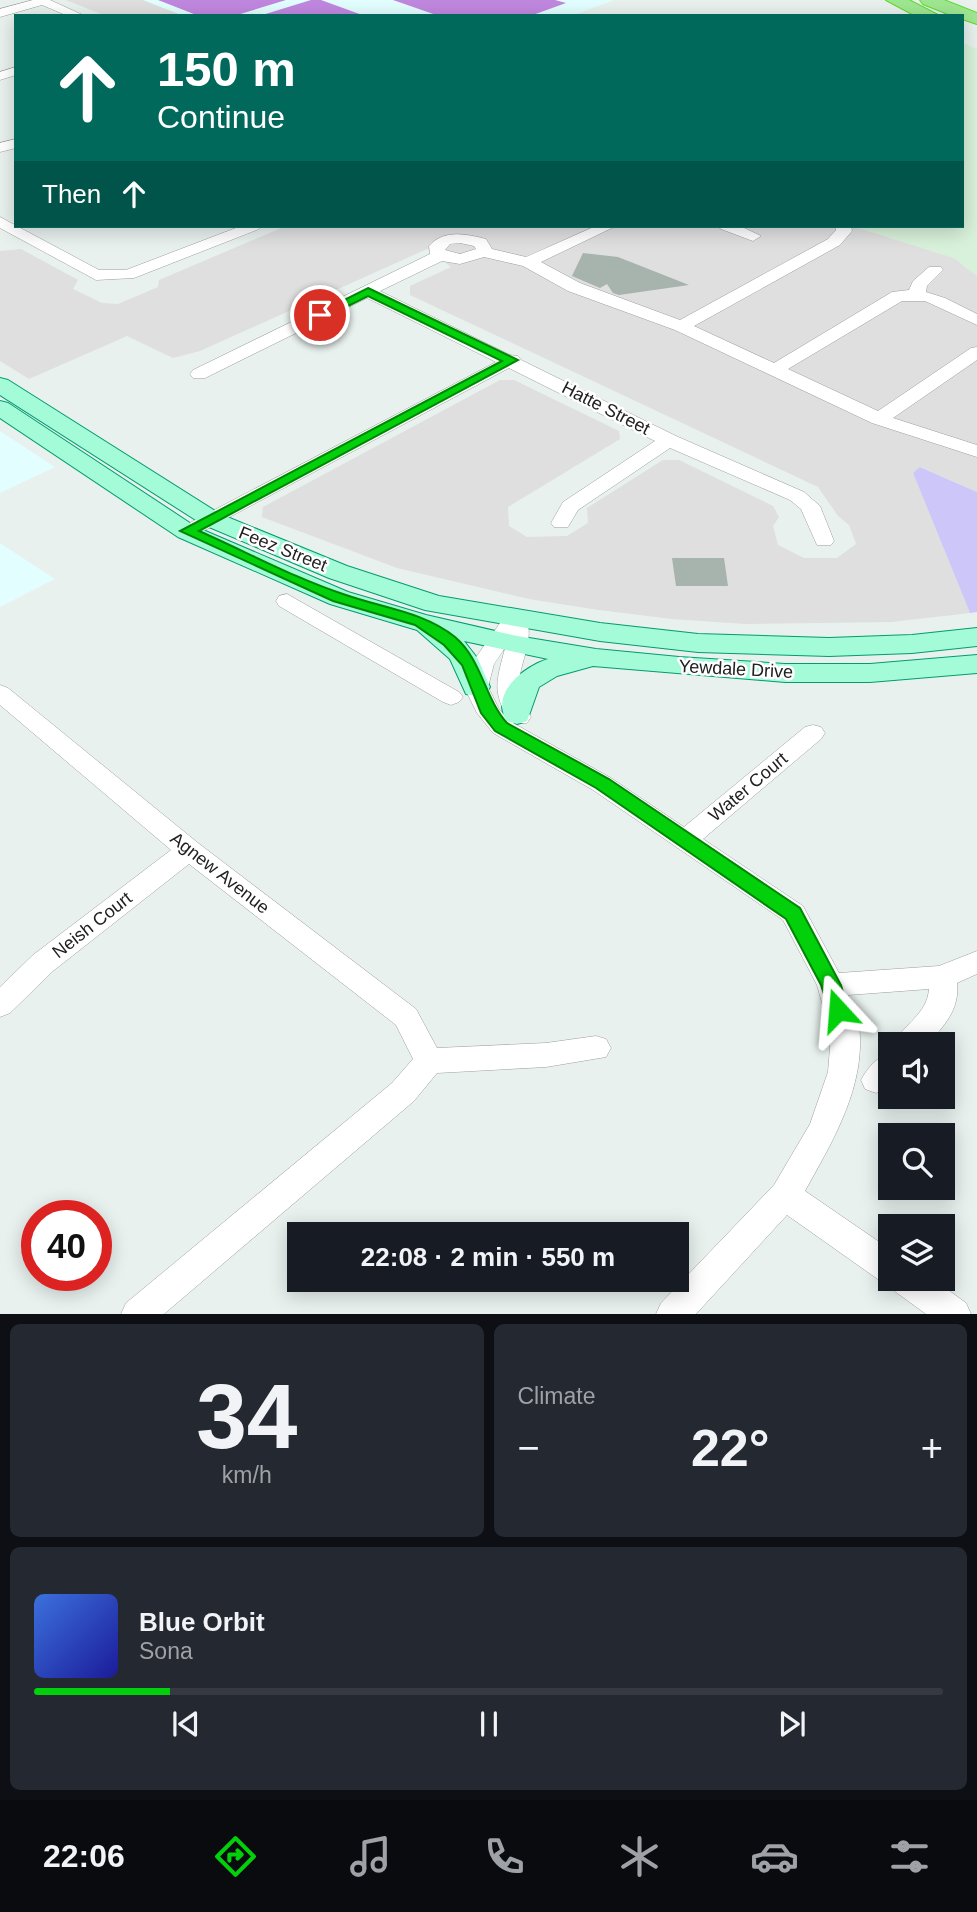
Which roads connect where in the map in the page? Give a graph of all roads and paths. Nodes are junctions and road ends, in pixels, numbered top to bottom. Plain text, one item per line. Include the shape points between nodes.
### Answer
1 (895, 0) edge
2 (929, 0) edge
3 (41, 1) edge
4 (0, 13) edge
5 (74, 14) edge
6 (926, 14) edge
7 (977, 19) edge
8 (0, 222) edge
9 (249, 228) edge
10 (604, 228) edge
11 (731, 228) edge
12 (843, 228) edge
13 (462, 232) edge
14 (25, 236) junction
15 (753, 236) dead end
16 (0, 246) edge
17 (482, 252) junction
18 (441, 255) junction
19 (528, 262) junction
20 (936, 270) dead end
21 (368, 292) junction
22 (917, 293) junction
23 (977, 320) edge
24 (681, 326) junction
25 (977, 352) edge
26 (512, 360) junction
27 (776, 369) junction
28 (199, 374) dead end
29 (0, 385) edge
30 (0, 408) edge
31 (879, 419) junction
32 (669, 440) junction
33 (977, 451) edge
34 (211, 519) junction
35 (561, 523) dead end
36 (187, 531) junction
37 (824, 541) dead end
38 (335, 597) junction
39 (288, 601) dead end
40 (313, 616) junction
41 (421, 622) junction
42 (510, 634) junction
43 (977, 637) edge
44 (596, 658) junction
45 (977, 664) edge
46 (476, 687) junction
47 (0, 693) edge
48 (450, 697) dead end
49 (517, 714) junction
50 (813, 733) dead end
51 (551, 753) junction
52 (684, 841) junction
53 (189, 850) junction
54 (977, 962) edge
55 (942, 977) junction
56 (831, 985) junction
57 (0, 1005) edge
58 (920, 1032) edge
59 (596, 1048) dead end
60 (429, 1061) junction
61 (785, 1195) junction
62 (878, 1260) edge
63 (922, 1291) edge
64 (138, 1314) edge
65 (673, 1314) edge
66 (954, 1314) edge

1 - 6 highway
2 - 7 highway
3 - 4 street
3 - 5 street
8 - 14 street
9 - 14 street via 128,275 96,275
10 - 19 street
11 - 15 street
12 - 24 street via 825,247
13 - 17 street via 480,242
13 - 18 street via 437,246
14 - 16 street
17 - 18 street via 464,259
17 - 19 street
18 - 21 street
19 - 24 street via 574,288
20 - 22 street via 919,284
21 - 26 street, Hatte Street
21 - 28 street
22 - 23 street
22 - 27 street via 898,296
24 - 27 street
25 - 31 street
26 - 32 street, Hatte Street
26 - 34 street
27 - 31 street
29 - 34 main road, Feez Street
30 - 36 main road, Feez Street
31 - 33 street
32 - 35 street via 570,506
32 - 37 street, Hatte Street via 797,496 810,506
34 - 36 street
34 - 42 main road, Feez Street via 338,572
36 - 38 main road, Feez Street
38 - 40 street, Feez Street
38 - 41 main road, Feez Street
39 - 40 street
40 - 48 street
41 - 42 main road, Feez Street
41 - 46 main road via 461,653
42 - 43 main road, Yewdale Drive via 600,632 750,645 912,644
42 - 44 main road, Yewdale Drive
42 - 46 street via 482,663
42 - 49 street via 507,690
44 - 45 main road, Yewdale Drive via 785,673 870,673
44 - 49 main road via 547,668 522,688
46 - 51 street via 501,727
47 - 53 street, Agnew Avenue
49 - 51 street
50 - 52 street, Water Court
51 - 52 street
52 - 56 street via 793,914
53 - 57 street, Neish Court via 43,963
53 - 60 street, Agnew Avenue via 406,1017
54 - 55 street
55 - 56 street
55 - 58 street via 945,996 941,1009
56 - 61 street via 846,1035 843,1072 824,1128
59 - 60 street
60 - 64 street via 403,1092
61 - 62 street
61 - 65 street
63 - 66 street

